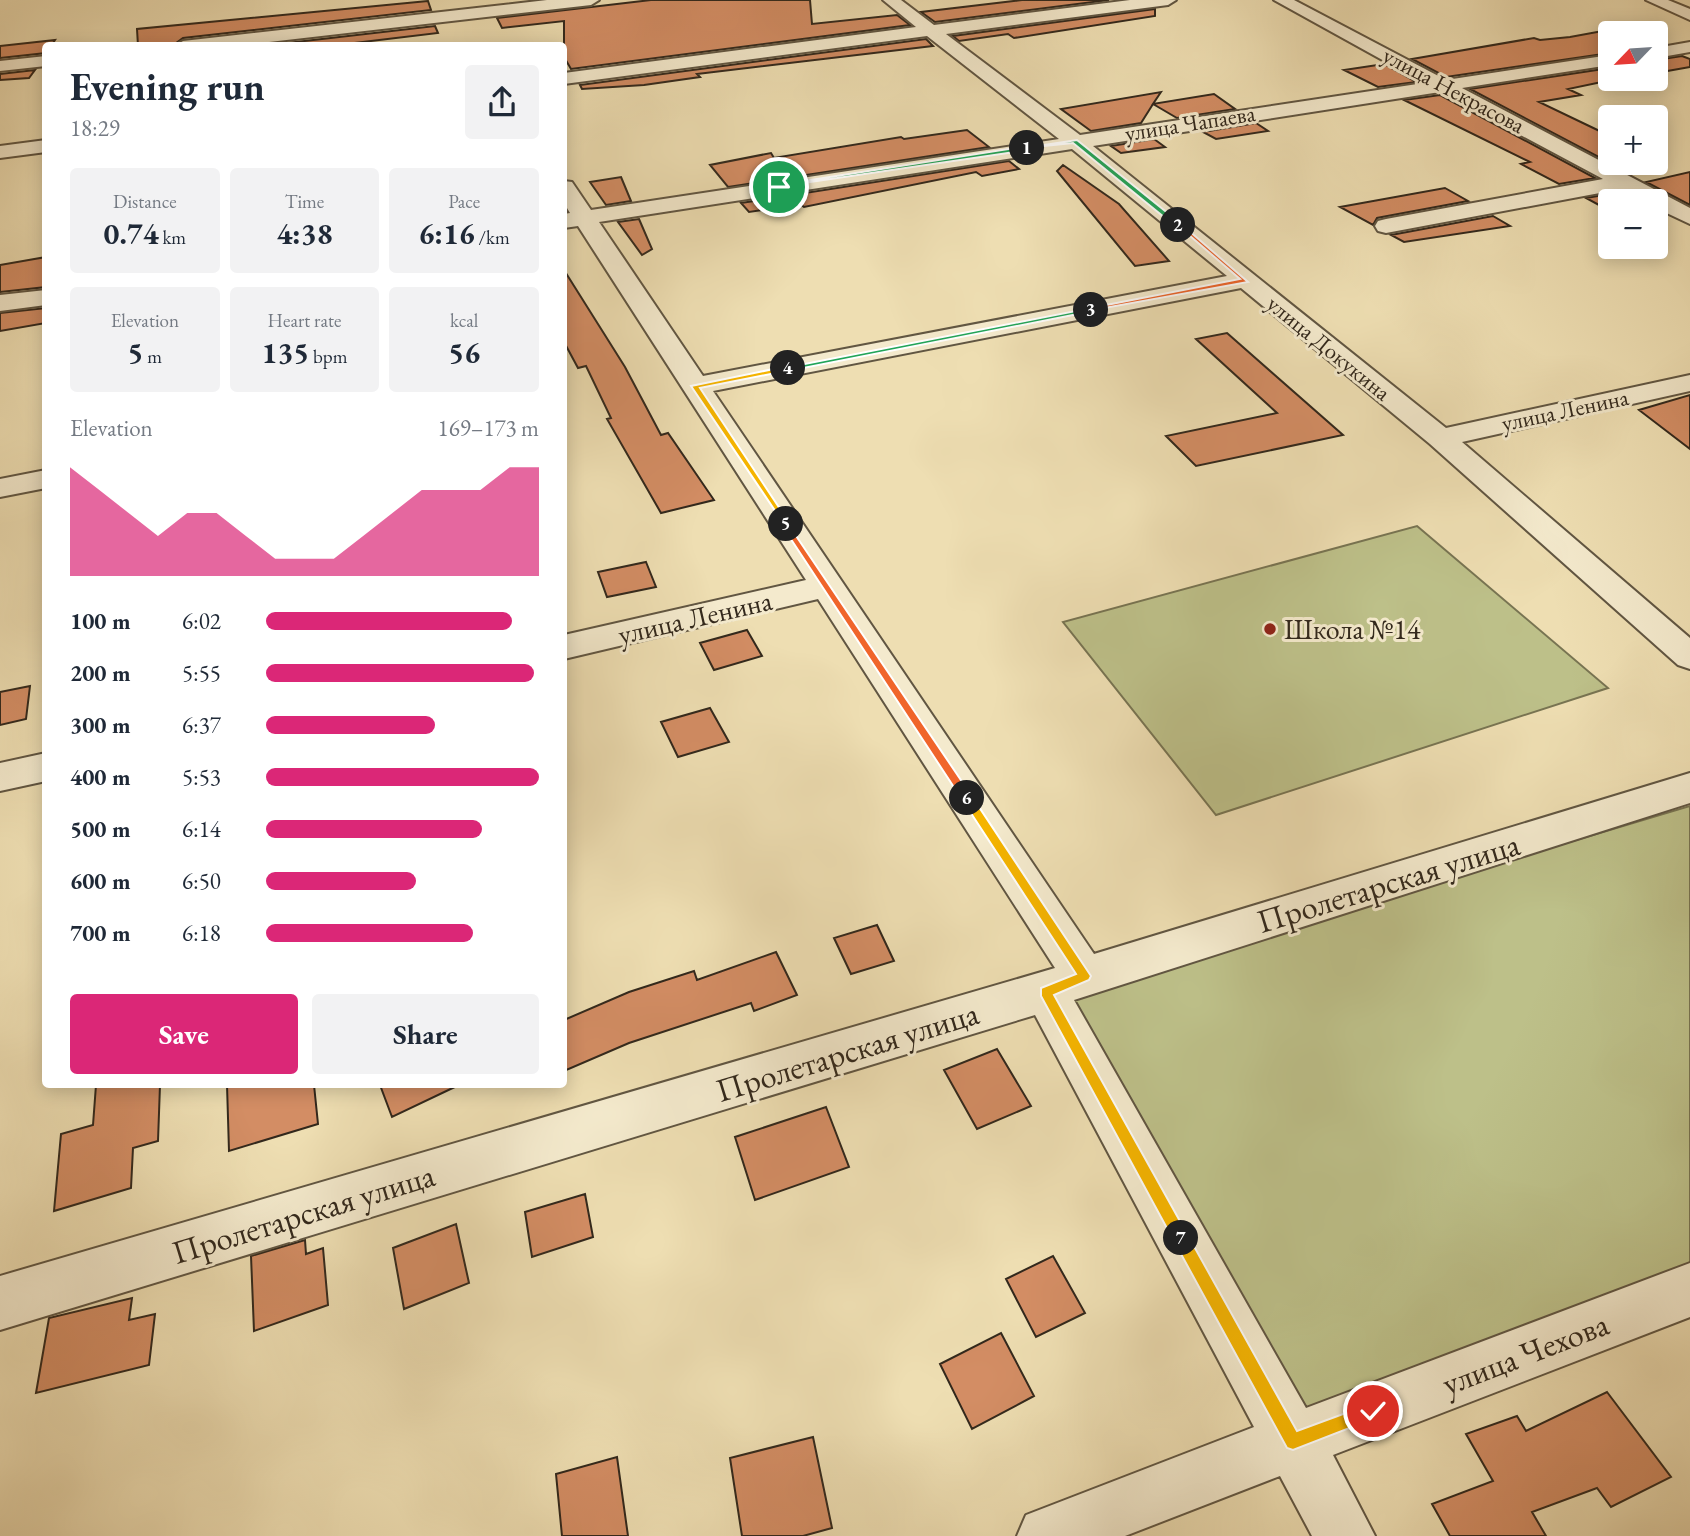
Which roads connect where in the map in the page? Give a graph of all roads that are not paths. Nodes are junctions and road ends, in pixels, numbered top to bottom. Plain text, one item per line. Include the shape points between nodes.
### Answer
1 (591, 0) edge
2 (891, 0) edge
3 (1168, 0) edge
4 (1282, 0) edge
5 (1654, 0) edge
6 (464, 14) junction
7 (1690, 15) edge
8 (931, 31) junction
9 (475, 35) dead end
10 (218, 42) edge
11 (1690, 47) edge
12 (1668, 51) edge
13 (42, 61) edge
14 (1598, 62) edge
15 (0, 66) edge
16 (567, 78) edge
17 (1446, 85) junction
18 (1075, 141) junction
19 (42, 147) edge
20 (0, 152) edge
21 (1625, 181) junction
22 (567, 198) edge
23 (1690, 216) edge
24 (573, 219) edge
25 (1386, 226) dead end
26 (1246, 280) junction
27 (42, 298) edge
28 (0, 303) edge
29 (1690, 383) edge
30 (695, 386) junction
31 (1440, 438) junction
32 (42, 480) edge
33 (0, 488) edge
34 (827, 586) junction
35 (567, 646) edge
36 (1690, 657) edge
37 (42, 767) edge
38 (0, 777) edge
39 (1690, 788) edge
40 (1065, 984) junction
41 (1690, 1290) edge
42 (0, 1303) edge
43 (1293, 1441) junction
44 (1047, 1536) edge
45 (1345, 1536) edge

1 - 6 street
2 - 8 street, улица Докукина
3 - 8 street
4 - 17 street, улица Некрасова
5 - 7 street
6 - 9 street
6 - 10 street
8 - 16 street
8 - 18 street, улица Докукина
11 - 12 street
13 - 15 street
14 - 17 street, улица Чапаева
17 - 18 street, улица Чапаева
17 - 21 street, улица Некрасова
18 - 24 street, улица Чапаева
18 - 26 street, улица Докукина
19 - 20 street
21 - 23 street, улица Некрасова
21 - 25 street
22 - 24 street
24 - 30 street
26 - 30 street
26 - 31 street, улица Докукина
27 - 28 street
29 - 31 street, улица Ленина
30 - 34 street
31 - 36 street, улица Докукина
32 - 33 street
34 - 35 street, улица Ленина
34 - 40 street
37 - 38 street
39 - 40 street, Пролетарская улица
40 - 42 street, Пролетарская улица
40 - 43 street
41 - 43 street, улица Чехова
43 - 44 street, улица Чехова
43 - 45 street

